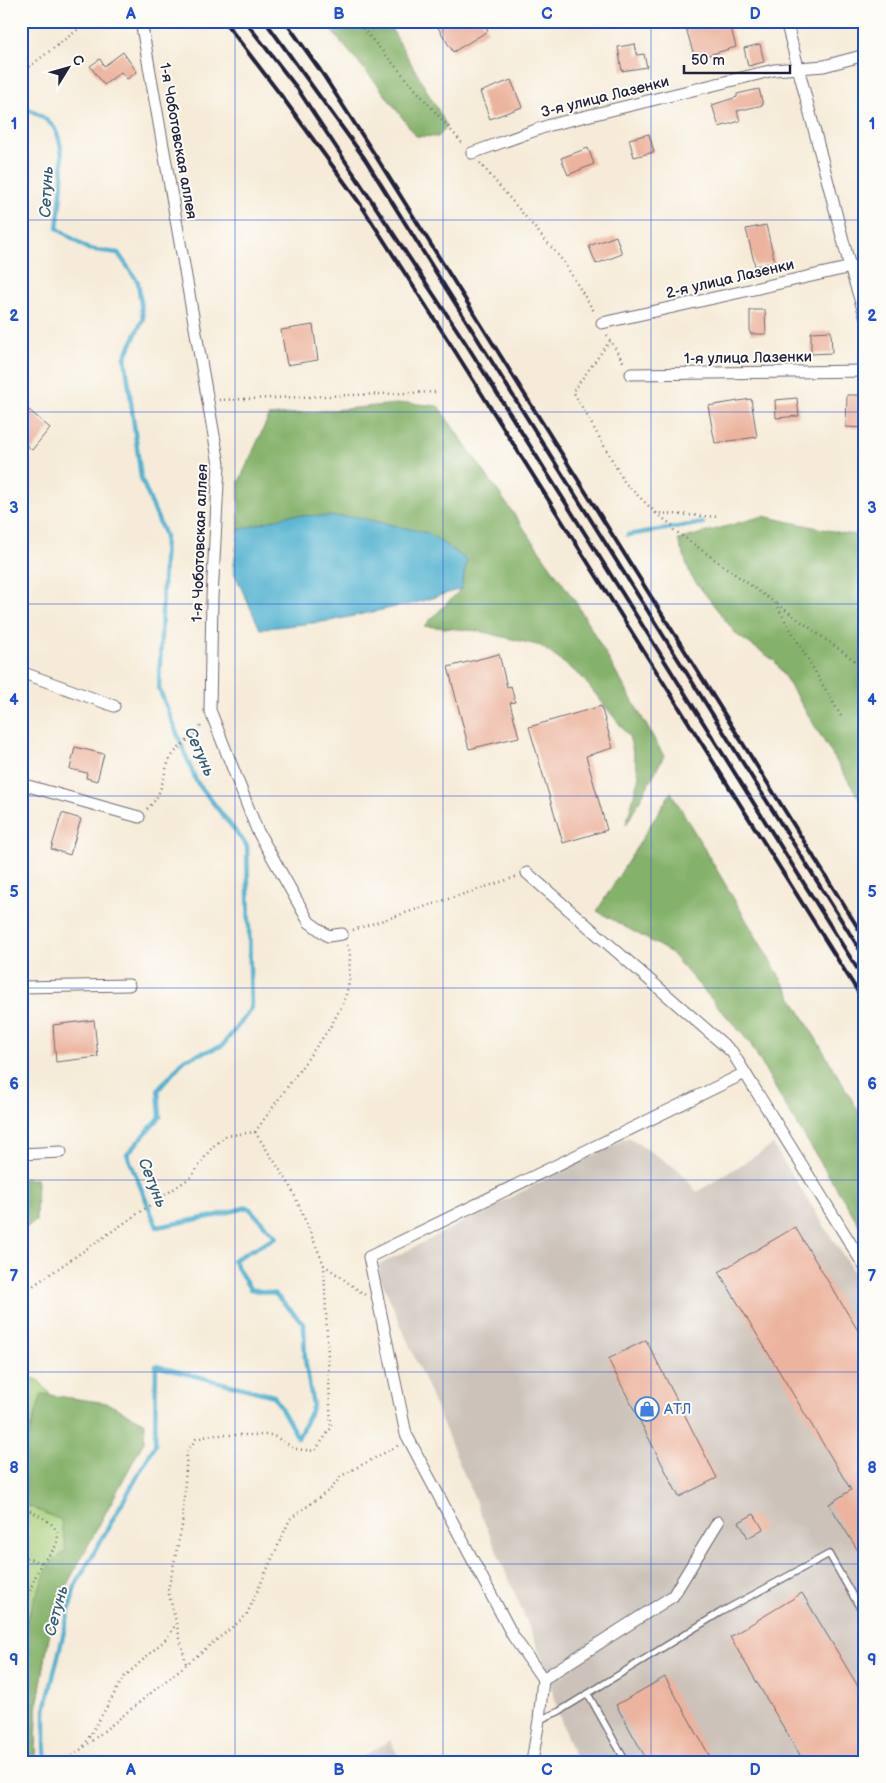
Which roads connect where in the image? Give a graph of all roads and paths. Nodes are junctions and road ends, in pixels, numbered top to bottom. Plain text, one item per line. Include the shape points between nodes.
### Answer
1 (89, 21) edge
2 (141, 21) edge
3 (356, 21) edge
4 (786, 21) edge
5 (865, 55) edge
6 (800, 68) junction
7 (21, 73) edge
8 (472, 153) junction
9 (865, 264) edge
10 (850, 267) junction
11 (865, 315) edge
12 (602, 323) junction
13 (610, 342) junction
14 (865, 371) edge
15 (631, 374) joint
16 (435, 392) dead end
17 (208, 400) junction
18 (656, 512) junction
19 (718, 517) dead end
20 (775, 603) junction
21 (865, 668) edge
22 (21, 672) edge
23 (114, 706) dead end
24 (841, 716) dead end
25 (197, 733) dead end
26 (21, 784) edge
27 (139, 817) joint
28 (527, 873) joint
29 (342, 934) junction
30 (129, 985) dead end
31 (21, 987) edge
32 (745, 1073) junction
33 (255, 1132) junction
34 (61, 1152) dead end
35 (21, 1154) edge
36 (324, 1265) junction
37 (865, 1267) edge
38 (21, 1294) edge
39 (380, 1306) junction
40 (409, 1439) junction
41 (21, 1506) edge
42 (718, 1522) dead end
43 (21, 1556) edge
44 (41, 1563) junction
45 (21, 1612) edge
46 (865, 1617) edge
47 (177, 1623) junction
48 (186, 1663) junction
49 (543, 1679) junction
50 (588, 1694) junction
51 (539, 1720) junction
52 (84, 1747) junction
53 (43, 1762) edge
54 (532, 1762) edge
55 (626, 1762) edge

1 - 7 path
2 - 17 street, 1-я Чоботовская аллея
3 - 8 path
4 - 6 street
5 - 6 street, 3-я улица Лазенки via 824,66
6 - 8 street, 3-я улица Лазенки via 774,70 550,125
6 - 10 street
8 - 12 path via 563,260
9 - 10 street, 2-я улица Лазенки
10 - 11 street
10 - 12 street, 2-я улица Лазенки
12 - 13 path
13 - 15 path
13 - 18 path via 573,391 625,483
14 - 15 street, 1-я улица Лазенки
16 - 17 path
17 - 29 street, 1-я Чоботовская аллея via 219,464 210,710 257,830 309,922 328,936
18 - 19 path
18 - 20 path
20 - 21 path
20 - 24 path
22 - 23 street
25 - 27 path via 171,758 157,800
26 - 27 street
28 - 29 path
28 - 32 street via 732,1052
29 - 33 path via 350,952 349,984 344,1004
30 - 31 street
32 - 37 street
32 - 39 street via 369,1257
33 - 36 path via 291,1187
33 - 38 path via 226,1136 212,1146 191,1176
34 - 35 street
36 - 39 path
36 - 47 path via 330,1428 315,1451 296,1449 272,1435 212,1434 196,1439 188,1452 182,1526 168,1590
39 - 40 street
40 - 48 path via 341,1476 332,1488 290,1519 246,1616
40 - 49 street via 513,1636
41 - 44 path via 50,1521 56,1529 54,1551
42 - 49 street via 673,1596
43 - 44 path
44 - 45 path
46 - 50 lane via 829,1554 720,1612
47 - 48 path
47 - 52 path via 167,1638 124,1677
48 - 52 path
49 - 51 street
50 - 51 lane
50 - 55 lane
51 - 54 street
52 - 53 path via 68,1758

